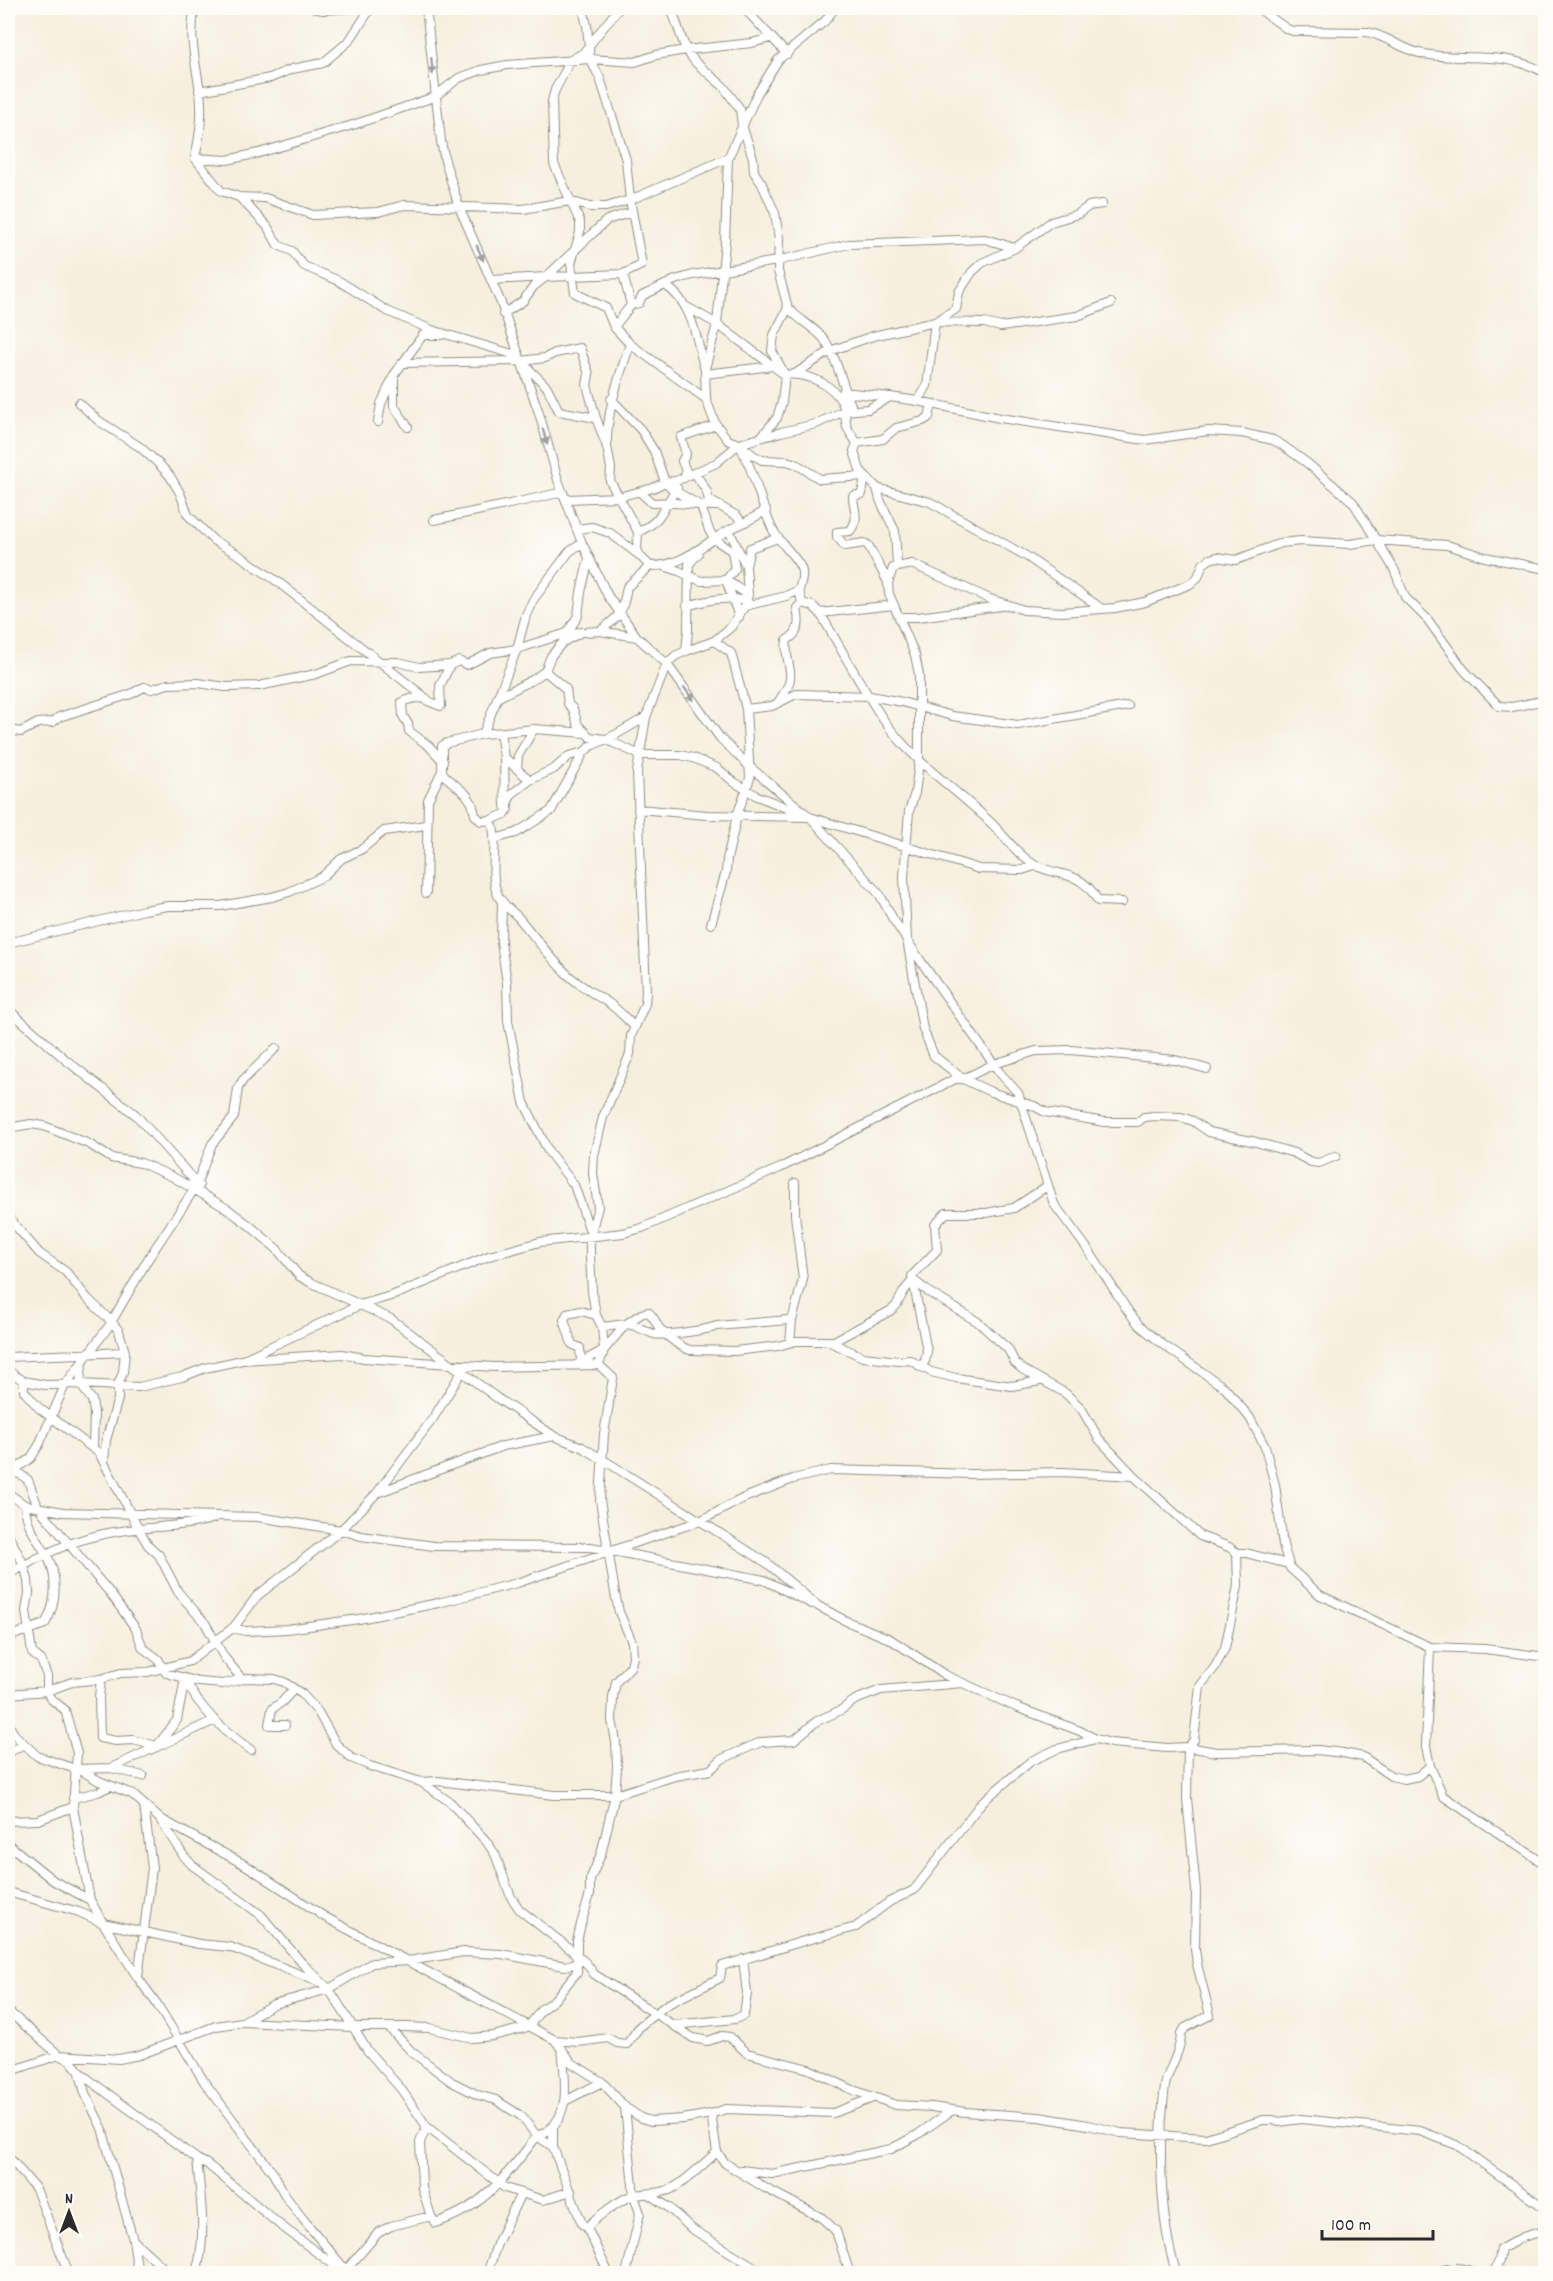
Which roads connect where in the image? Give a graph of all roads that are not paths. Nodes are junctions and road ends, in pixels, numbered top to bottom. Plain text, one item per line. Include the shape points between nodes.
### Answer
1 (195, 8) edge
2 (314, 8) edge
3 (352, 8) edge
4 (359, 8) edge
5 (426, 8) edge
6 (583, 8) edge
7 (619, 8) edge
8 (671, 8) edge
9 (744, 8) edge
10 (835, 8) edge
11 (1258, 8) edge
12 (370, 10) edge
13 (770, 38) junction
14 (589, 45) junction
15 (686, 50) junction
16 (787, 54) junction
17 (590, 59) junction
18 (571, 60) junction
19 (1545, 73) edge
20 (200, 91) junction
21 (435, 97) junction
22 (742, 125) junction
23 (195, 158) junction
24 (728, 158) junction
25 (239, 197) junction
26 (630, 200) junction
27 (570, 201) junction
28 (1101, 204) dead end
29 (459, 207) junction
30 (632, 212) junction
31 (577, 248) junction
32 (1015, 248) junction
33 (777, 261) junction
34 (721, 270) junction
35 (623, 274) junction
36 (573, 275) junction
37 (546, 277) junction
38 (492, 280) junction
39 (665, 285) junction
40 (1111, 303) dead end
41 (631, 305) junction
42 (687, 307) junction
43 (788, 308) junction
44 (503, 314) junction
45 (935, 322) junction
46 (717, 324) junction
47 (614, 327) junction
48 (452, 334) junction
49 (630, 344) junction
50 (830, 351) junction
51 (520, 359) junction
52 (402, 363) junction
53 (773, 366) junction
54 (705, 371) junction
55 (795, 374) junction
56 (394, 375) junction
57 (785, 375) junction
58 (833, 390) junction
59 (846, 392) junction
60 (890, 397) junction
61 (611, 399) junction
62 (706, 399) junction
63 (918, 401) junction
64 (79, 403) dead end
65 (932, 404) junction
66 (844, 411) junction
67 (596, 418) junction
68 (378, 422) dead end
69 (716, 425) junction
70 (408, 427) dead end
71 (759, 440) junction
72 (857, 443) junction
73 (739, 444) junction
74 (607, 447) junction
75 (695, 473) junction
76 (865, 476) junction
77 (685, 477) junction
78 (665, 482) junction
79 (877, 488) junction
80 (675, 490) junction
81 (640, 492) junction
82 (565, 496) junction
83 (618, 497) junction
84 (669, 501) junction
85 (701, 506) junction
86 (718, 506) junction
87 (765, 510) junction
88 (434, 520) dead end
89 (742, 523) junction
90 (577, 529) junction
91 (729, 530) junction
92 (638, 532) junction
93 (778, 538) junction
94 (714, 539) junction
95 (1376, 540) junction
96 (582, 543) junction
97 (702, 550) junction
98 (588, 555) junction
99 (640, 556) junction
100 (897, 565) junction
101 (650, 566) junction
102 (663, 566) junction
103 (746, 567) junction
104 (1545, 569) edge
105 (690, 577) junction
106 (726, 580) junction
107 (888, 583) junction
108 (799, 590) junction
109 (732, 598) junction
110 (746, 601) junction
111 (802, 603) junction
112 (894, 605) junction
113 (1010, 605) junction
114 (687, 606) junction
115 (1101, 608) junction
116 (820, 613) junction
117 (620, 615) junction
118 (739, 617) junction
119 (899, 617) junction
120 (600, 631) junction
121 (567, 633) junction
122 (579, 633) junction
123 (637, 637) junction
124 (714, 641) junction
125 (517, 649) junction
126 (686, 651) junction
127 (383, 663) junction
128 (667, 664) junction
129 (450, 665) junction
130 (544, 671) junction
131 (870, 696) junction
132 (497, 698) junction
133 (428, 699) junction
134 (1545, 700) edge
135 (779, 701) junction
136 (918, 706) junction
137 (1128, 706) dead end
138 (746, 709) junction
139 (646, 717) junction
140 (534, 729) junction
141 (8, 730) edge
142 (500, 733) junction
143 (586, 733) junction
144 (483, 734) junction
145 (604, 739) junction
146 (584, 752) junction
147 (640, 755) junction
148 (504, 757) junction
149 (443, 761) junction
150 (919, 762) junction
151 (750, 768) junction
152 (517, 769) junction
153 (442, 771) junction
154 (530, 780) junction
155 (747, 789) junction
156 (638, 809) junction
157 (505, 813) junction
158 (737, 816) junction
159 (810, 817) junction
160 (491, 820) junction
161 (426, 825) junction
162 (494, 838) junction
163 (906, 848) junction
164 (1035, 866) junction
165 (426, 893) dead end
166 (502, 902) junction
167 (1122, 902) dead end
168 (711, 924) dead end
169 (907, 940) junction
170 (8, 943) edge
171 (8, 1009) edge
172 (635, 1027) junction
173 (276, 1048) dead end
174 (994, 1064) junction
175 (1207, 1069) dead end
176 (963, 1079) junction
177 (1022, 1102) junction
178 (8, 1128) edge
179 (1335, 1156) dead end
180 (795, 1183) dead end
181 (196, 1186) junction
182 (1047, 1186) junction
183 (8, 1217) edge
184 (590, 1236) junction
185 (912, 1280) junction
186 (360, 1305) junction
187 (596, 1315) junction
188 (792, 1321) junction
189 (112, 1322) junction
190 (626, 1324) junction
191 (602, 1327) junction
192 (666, 1334) junction
193 (827, 1341) junction
194 (790, 1342) junction
195 (604, 1350) junction
196 (125, 1352) junction
197 (8, 1357) edge
198 (85, 1357) junction
199 (242, 1360) junction
200 (578, 1363) junction
201 (599, 1365) junction
202 (461, 1367) junction
203 (920, 1367) junction
204 (8, 1371) edge
205 (24, 1381) junction
206 (1044, 1381) junction
207 (80, 1384) junction
208 (65, 1385) junction
209 (118, 1385) junction
210 (50, 1416) junction
211 (554, 1436) junction
212 (93, 1447) junction
213 (602, 1459) junction
214 (104, 1461) junction
215 (9, 1471) edge
216 (1134, 1476) junction
217 (8, 1493) edge
218 (377, 1493) junction
219 (25, 1505) junction
220 (38, 1507) junction
221 (129, 1514) junction
222 (221, 1516) junction
223 (700, 1521) junction
224 (138, 1528) junction
225 (341, 1530) junction
226 (8, 1534) edge
227 (70, 1545) junction
228 (609, 1551) junction
229 (1237, 1553) junction
230 (47, 1554) junction
231 (1288, 1564) junction
232 (24, 1565) junction
233 (8, 1575) edge
234 (818, 1606) junction
235 (232, 1628) junction
236 (27, 1631) junction
237 (8, 1636) edge
238 (215, 1641) junction
239 (1430, 1647) junction
240 (1545, 1657) edge
241 (162, 1669) junction
242 (101, 1679) junction
243 (185, 1679) junction
244 (242, 1679) junction
245 (965, 1683) junction
246 (294, 1689) junction
247 (47, 1692) junction
248 (8, 1694) edge
249 (271, 1708) junction
250 (215, 1720) junction
251 (8, 1724) edge
252 (285, 1725) dead end
253 (266, 1731) dead end
254 (1096, 1739) junction
255 (24, 1744) junction
256 (157, 1746) junction
257 (1188, 1747) junction
258 (250, 1750) dead end
259 (8, 1753) edge
260 (1430, 1766) junction
261 (111, 1768) junction
262 (76, 1769) junction
263 (143, 1776) dead end
264 (421, 1782) junction
265 (110, 1786) junction
266 (615, 1795) junction
267 (73, 1802) junction
268 (144, 1806) junction
269 (159, 1818) junction
270 (8, 1821) edge
271 (8, 1844) edge
272 (1545, 1865) edge
273 (8, 1892) edge
274 (90, 1900) junction
275 (104, 1923) junction
276 (144, 1931) junction
277 (579, 1958) junction
278 (743, 1959) junction
279 (408, 1961) junction
280 (138, 1978) junction
281 (326, 1986) junction
282 (8, 2011) edge
283 (653, 2013) junction
284 (242, 2022) junction
285 (673, 2025) junction
286 (353, 2026) junction
287 (528, 2027) junction
288 (389, 2028) junction
289 (555, 2040) junction
290 (180, 2041) junction
291 (562, 2047) junction
292 (59, 2055) junction
293 (8, 2072) edge
294 (80, 2072) junction
295 (602, 2082) junction
296 (873, 2098) junction
297 (567, 2100) junction
298 (625, 2107) junction
299 (951, 2111) junction
300 (711, 2114) junction
301 (427, 2127) junction
302 (553, 2127) junction
303 (1162, 2135) junction
304 (537, 2136) junction
305 (554, 2147) junction
306 (717, 2152) junction
307 (8, 2156) edge
308 (197, 2159) junction
309 (739, 2170) junction
310 (500, 2184) junction
311 (571, 2191) junction
312 (521, 2193) junction
313 (650, 2195) junction
314 (634, 2196) junction
315 (1545, 2210) edge
316 (431, 2216) junction
317 (587, 2228) junction
318 (1545, 2230) edge
319 (132, 2240) junction
320 (347, 2272) edge
321 (69, 2274) edge
322 (138, 2274) edge
323 (170, 2274) edge
324 (195, 2274) edge
325 (487, 2274) edge
326 (609, 2274) edge
327 (626, 2274) edge
328 (766, 2274) edge
329 (850, 2274) edge
330 (1178, 2274) edge
331 (1433, 2274) edge
332 (1478, 2274) edge
333 (1493, 2274) edge

1 - 20 street via 192,35
2 - 3 street
4 - 12 street
5 -> 21 street
6 - 14 street
7 - 14 street
8 - 15 street
9 - 13 street
10 - 16 street
11 - 19 street via 1293,31 1367,32 1419,53 1514,59
12 - 20 street via 349,41 323,63
13 - 15 street
13 - 16 street
14 - 17 street
14 - 18 street
15 - 17 street via 634,62
15 - 22 street via 729,94 740,109
16 - 22 street via 768,74
17 - 18 street
17 - 26 street via 600,78 626,160
18 - 21 street via 481,70 459,78
18 - 27 street via 552,101 553,156
20 - 23 street via 201,126
21 - 23 street via 260,153 227,160
21 - 29 street via 445,161
22 - 24 street
22 - 33 street via 754,172 775,213
23 - 25 street via 221,191
24 - 26 street
24 - 34 street
25 - 29 street via 265,198 313,215 378,212 404,205
25 - 48 street via 267,226 278,245 292,251 304,266 339,281 387,311
26 - 27 street via 590,207
26 - 30 street
27 - 29 street via 523,208
27 - 31 street via 580,222
28 - 32 street via 1051,222
29 -> 38 street
30 - 31 street via 607,220
30 - 35 street via 642,265
31 - 36 street via 571,264
31 - 37 street
32 - 33 street via 985,239 849,244
32 - 45 street via 972,272 959,292 956,309
33 - 34 street
33 - 43 street
34 - 39 street
34 - 46 street
35 - 36 street
35 - 41 street
36 - 37 street
36 - 47 street via 575,293 606,308
37 - 38 street
37 - 44 street via 523,302
38 - 44 street
39 - 41 street
39 - 42 street
40 - 45 street via 1077,315 1001,327
41 - 47 street
42 - 46 street
42 - 54 street
43 - 50 street via 816,330
43 - 57 street via 774,335 772,351
44 - 51 street
45 - 50 street via 873,336
45 - 63 street via 927,386
46 - 53 street
46 - 54 street
47 - 49 street
48 - 51 street
48 - 52 street via 423,335
49 - 61 street
49 - 62 street
50 - 55 street
50 - 59 street
51 - 52 street
51 - 67 street via 547,387 559,411
51 - 67 street via 545,358 580,348
51 -> 82 street
52 - 56 street
53 - 54 street
53 - 57 street
54 - 62 street
55 - 57 street
55 - 58 street
56 - 68 street
56 - 70 street via 394,406
57 - 71 street via 777,418
58 - 59 street
58 - 66 street
59 - 60 street
59 - 66 street via 851,405
60 - 63 street
60 - 66 street via 868,409
61 - 74 street
61 - 78 street via 641,430 654,451
62 - 69 street
63 - 65 street
64 - 127 street via 159,464 180,492 188,515 213,540 278,582
65 - 72 street via 929,417 923,421 896,428 883,440
65 - 95 street via 1145,440 1208,431 1273,440 1353,502
66 - 71 street via 816,424
66 - 72 street
67 - 74 street
69 - 73 street via 728,440
69 - 77 street via 681,437 686,454 682,461
71 - 73 street
72 - 76 street via 854,451
73 - 75 street via 716,463
73 - 76 street via 762,460 787,461 820,479
73 - 87 street via 753,470
74 - 83 street via 610,481
75 - 77 street
75 - 86 street via 709,500
76 - 79 street
76 - 107 street via 862,494 853,496 856,524 850,531 837,532 837,537 845,546 868,545
77 - 78 street
77 - 80 street
78 - 80 street
78 - 81 street
79 - 100 street via 895,531
79 - 115 street via 930,502 1026,556
80 - 84 street
80 - 85 street
81 - 83 street
81 - 84 street via 652,503
82 - 83 street
82 - 88 street via 498,505
82 - 90 street
83 - 92 street
84 - 85 street
84 - 92 street via 661,517
85 - 86 street
85 - 94 street
86 - 89 street
87 - 89 street
87 - 93 street
89 - 91 street
90 - 96 street
90 - 99 street via 592,527 610,533
91 - 94 street
91 - 103 street
92 - 99 street
93 - 103 street via 750,548
93 - 108 street via 801,567
94 - 97 street
94 - 106 street via 732,551 735,569
95 - 104 street via 1447,545
95 - 115 street via 1350,544 1291,542 1236,560 1217,557 1203,564 1190,584 1145,602
95 - 134 street via 1405,597 1499,706
96 - 98 street
96 - 125 street via 569,552 533,600
97 - 102 street
97 - 105 street via 689,564
98 - 117 street
98 - 121 street via 578,616
99 - 101 street
100 - 107 street
100 - 113 street via 924,568
101 - 102 street
101 - 117 street via 627,587
102 - 105 street
103 - 110 street
105 - 106 street via 701,581
105 - 114 street
106 - 109 street
106 - 110 street
107 - 112 street
108 - 110 street via 786,596
108 - 111 street
109 - 110 street
109 - 114 street
109 - 118 street
110 - 118 street
111 - 116 street
111 - 135 street via 797,608 798,630 787,640 785,655 791,677
112 - 116 street
112 - 119 street
113 - 115 street via 1024,610 1062,612
113 - 119 street
114 - 126 street
116 - 131 street
117 - 120 street
117 - 123 street
118 - 124 street
119 - 136 street via 915,655
120 - 122 street
120 - 123 street
121 - 122 street
121 - 125 street
122 - 130 street via 562,642
123 - 128 street
124 - 126 street
124 - 138 street via 732,653
125 - 129 street via 490,653 467,665 459,661
125 - 132 street
126 - 128 street
127 - 129 street
127 - 133 street
127 - 141 street via 351,661 316,674 259,686 198,683 144,687 53,722 38,723 21,732
128 - 139 street
128 -> 151 street via 720,738
129 - 133 street via 440,686 441,706
130 - 132 street
130 - 143 street via 566,689 568,704
131 - 135 street via 796,694
131 - 136 street
131 - 150 street
132 - 144 street
133 - 149 street via 402,702 403,716 409,731
135 - 138 street via 772,706
136 - 137 street via 952,716 1018,725
136 - 150 street
138 - 151 street
139 - 145 street
139 - 147 street
140 - 142 street
140 - 143 street
140 - 152 street via 518,756
142 - 144 street
142 - 148 street
143 - 145 street
144 - 149 street via 442,746
145 - 146 street
145 - 147 street
146 - 154 street via 569,756 554,769
146 - 162 street via 551,811 516,833
147 - 155 street via 680,754 693,758 717,768
147 - 156 street
148 - 152 street
148 - 157 street
149 - 153 street
150 - 163 street
150 - 164 street
151 - 155 street
151 - 159 street
152 - 154 street
153 - 160 street via 466,794 475,815
153 - 161 street via 428,800
154 - 157 street via 513,793
155 - 158 street
155 - 159 street
156 - 158 street
156 - 172 street via 646,992
157 - 160 street
158 - 159 street
158 - 168 street
159 - 163 street
159 - 169 street via 873,886
160 - 162 street
161 - 165 street
161 - 170 street via 384,831 362,849 341,859 322,877 272,897 220,906 144,910
162 - 166 street via 495,889
163 - 164 street via 979,869 1022,870
163 - 169 street
164 - 167 street via 1077,877 1093,890 1098,901
166 - 172 street via 566,973
166 - 184 street via 501,942 508,1021 524,1102 548,1151 574,1185
169 - 174 street
169 - 176 street via 929,1048 933,1056
171 - 181 street via 136,1115
172 - 184 street via 630,1054 596,1142 593,1173 598,1207
173 - 181 street via 238,1088 234,1117 212,1143
174 - 175 street via 1036,1052 1071,1050 1175,1060
174 - 176 street
174 - 177 street
176 - 177 street
176 - 184 street via 955,1079 780,1168 642,1228
177 - 179 street via 1045,1112 1105,1122 1181,1117 1209,1132 1294,1153 1311,1162
177 - 182 street
178 - 181 street via 44,1126 89,1144 111,1158 141,1163
180 - 188 street via 803,1279
181 - 186 street via 269,1241 299,1276
181 - 189 street
182 - 185 street via 1014,1208 987,1213 946,1213 935,1225 938,1250
182 - 231 street via 1054,1204 1139,1325 1225,1388 1250,1418 1265,1447 1275,1485
183 - 189 street via 39,1253 66,1272
184 - 186 street via 540,1242 489,1256
184 - 187 street
185 - 193 street via 890,1311 846,1337
185 - 203 street via 927,1351
185 - 206 street via 978,1323 1008,1349 1015,1363
186 - 199 street
186 - 202 street via 404,1326 423,1344
187 - 191 street
187 - 200 street via 580,1311 567,1314 564,1320 572,1344 580,1348
188 - 192 street
188 - 194 street
189 - 196 street
189 - 198 street
190 - 191 street
190 - 192 street
190 - 192 street via 648,1312
190 - 195 street
191 - 195 street
192 - 194 street via 690,1350 735,1351
193 - 194 street
193 - 203 street via 863,1357 910,1360
195 - 200 street
195 - 201 street
196 - 198 street
196 - 209 street
197 - 198 street
198 - 207 street
198 - 208 street
199 - 202 street via 342,1354
199 - 209 street via 161,1383
200 - 201 street
200 - 202 street
201 - 213 street via 613,1378
202 - 211 street via 497,1398
202 - 218 street via 434,1417
203 - 206 street via 948,1376 1012,1386
204 - 205 street
205 - 208 street
205 - 210 street via 24,1391
206 - 216 street via 1081,1408 1100,1439
207 - 208 street
207 - 209 street
207 - 212 street via 92,1400
208 - 210 street
209 - 214 street
210 - 212 street
210 - 215 street via 31,1458
211 - 213 street
211 - 218 street via 503,1446
212 - 214 street
213 - 223 street
213 - 228 street via 600,1500
214 - 221 street
215 - 220 street via 28,1480
216 - 223 street via 831,1470 772,1487
216 - 229 street via 1200,1536
217 - 219 street
218 - 225 street
219 - 220 street
219 - 230 street via 28,1524
220 - 221 street via 63,1512
220 - 227 street
221 - 222 street
221 - 224 street
222 - 224 street via 186,1525
222 - 225 street via 258,1517
223 - 228 street
223 - 234 street via 767,1563
224 - 227 street via 97,1535
224 - 238 street
225 - 228 street via 434,1546 591,1547
225 - 235 street via 257,1596
226 - 232 street
227 - 230 street
227 - 241 street via 110,1593 136,1629 143,1648 158,1659
228 - 234 street via 764,1581
228 - 235 street via 542,1575 438,1603 309,1626 244,1631
228 - 266 street via 615,1593 632,1642 633,1657 631,1666 616,1682 613,1696
229 - 231 street
229 - 257 street via 1238,1586 1225,1648 1200,1686 1194,1740
230 - 232 street
230 - 236 street via 55,1580 52,1609 45,1624
231 - 239 street via 1320,1596
232 - 233 street
232 - 236 street via 29,1593
234 - 245 street via 890,1639 928,1666
235 - 238 street
236 - 237 street
236 - 247 street via 32,1653 41,1660 45,1671
238 - 241 street via 190,1661
238 - 244 street
239 - 240 street
239 - 260 street via 1426,1746
241 - 242 street
241 - 243 street
242 - 247 street via 72,1682
242 - 256 street via 100,1738
243 - 244 street via 223,1684
243 - 250 street
243 - 256 street via 177,1720
244 - 246 street via 274,1679
245 - 254 street
245 - 266 street via 881,1690 813,1723 794,1740 761,1742 722,1759 710,1770 675,1776
246 - 249 street
246 - 264 street via 318,1712 336,1744 351,1758
247 - 248 street
247 - 262 street via 64,1710 77,1753
249 - 252 street via 269,1725
249 - 253 street via 265,1716
250 - 256 street
250 - 258 street
251 - 255 street
254 - 257 street via 1129,1745
254 - 278 street via 1057,1749 1031,1761 982,1802 914,1890 856,1927
255 - 259 street
255 - 262 street via 42,1759
256 - 261 street
257 - 260 street via 1216,1752 1343,1753 1363,1757 1391,1776 1404,1779 1418,1776
257 - 303 street via 1187,1799 1197,1890 1195,1949 1210,2015 1181,2034 1181,2044 1167,2078
260 - 272 street via 1443,1796
261 - 262 street
261 - 263 street
262 - 265 street
262 - 267 street
264 - 266 street via 554,1795
264 - 277 street via 450,1802 486,1841 520,1910
265 - 267 street
265 - 268 street via 132,1794
266 - 277 street via 601,1854 590,1880 578,1941
267 - 270 street via 38,1820
267 - 274 street
268 - 269 street
268 - 276 street via 152,1868
269 - 279 street via 247,1866 325,1917
269 - 281 street via 192,1865 261,1915
271 - 274 street via 54,1881
273 - 275 street
274 - 275 street
275 - 276 street
275 - 280 street
276 - 280 street
276 - 281 street via 230,1947
277 - 279 street via 565,1966 501,1954 464,1952
277 - 283 street via 594,1974
277 - 287 street via 577,1972
278 - 283 street via 722,1966 720,1978 710,1985
278 - 285 street via 747,1993 744,2015
279 - 281 street via 372,1963
279 - 287 street
280 - 290 street
281 - 284 street via 274,2004
281 - 286 street
282 - 292 street
283 - 285 street
283 - 289 street via 627,2044 608,2038
284 - 286 street
284 - 290 street via 216,2026
285 - 296 street via 693,2038 708,2041 730,2037 747,2053 809,2069
286 - 288 street
286 - 301 street
287 - 288 street via 481,2039 429,2028
287 - 289 street
288 - 304 street via 412,2052 452,2082 504,2105
289 - 291 street
290 - 292 street via 119,2059
290 - 320 street via 205,2083 273,2172 286,2197
291 - 295 street via 572,2063
291 - 297 street
292 - 293 street
292 - 294 street
294 - 308 street
294 - 319 street via 102,2128
295 - 297 street
295 - 298 street
296 - 299 street via 896,2105
296 - 300 street via 833,2113 726,2109
297 - 302 street
298 - 300 street via 651,2121
298 - 314 street
299 - 303 street via 1039,2116 1121,2133
299 - 309 street via 891,2149 772,2174
300 - 306 street
301 - 310 street
301 - 316 street via 420,2142 422,2188
302 - 304 street
302 - 305 street
303 - 315 street via 1206,2138 1263,2120 1301,2119 1420,2131 1457,2145
303 - 330 street via 1164,2210
304 - 305 street
304 - 310 street
305 - 311 street
306 - 309 street via 725,2163
306 - 313 street via 671,2189
307 - 321 street via 36,2189
308 - 320 street
308 - 324 street via 202,2211
309 - 329 street via 822,2218 836,2231
310 - 312 street
310 - 316 street via 453,2218 435,2223
311 - 312 street via 543,2200
311 - 317 street via 582,2224
312 - 325 street
313 - 314 street
313 - 328 street via 692,2229
314 - 317 street via 602,2214
314 - 327 street via 640,2213
316 - 320 street via 378,2233
317 - 326 street
318 - 333 street via 1501,2249
319 - 322 street
319 - 323 street
331 - 332 street via 1448,2267

